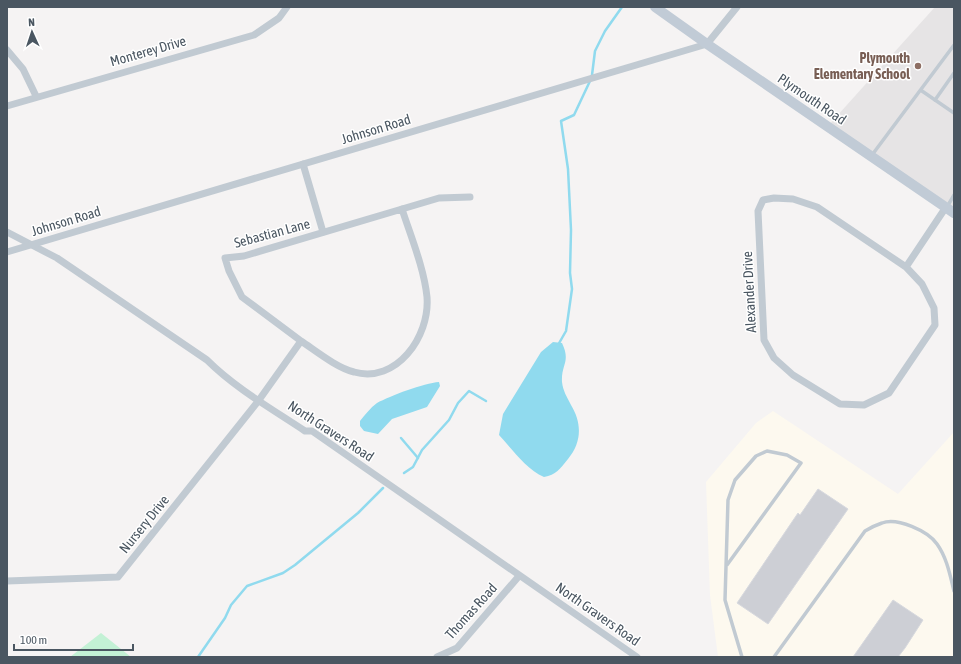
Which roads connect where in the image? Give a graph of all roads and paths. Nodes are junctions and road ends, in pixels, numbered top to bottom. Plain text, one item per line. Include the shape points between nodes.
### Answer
1 (286, 7) edge
2 (656, 7) edge
3 (737, 7) edge
4 (707, 44) junction
5 (954, 45) edge
6 (7, 50) edge
7 (954, 73) edge
8 (922, 90) junction
9 (36, 96) junction
10 (935, 100) junction
11 (7, 106) edge
12 (954, 113) edge
13 (872, 156) junction
14 (302, 164) junction
15 (954, 195) edge
16 (470, 197) dead end
17 (402, 209) junction
18 (950, 210) edge
19 (7, 232) edge
20 (323, 232) junction
21 (31, 245) junction
22 (7, 252) edge
23 (906, 267) junction
24 (301, 341) junction
25 (259, 400) junction
26 (727, 565) junction
27 (519, 576) junction
28 (7, 581) edge
29 (954, 591) edge
30 (437, 657) edge
31 (637, 657) edge
32 (742, 657) edge
33 (774, 657) edge

1 - 9 street, Monterey Drive via 279,18 254,35
2 - 4 main road, Plymouth Road
3 - 4 street
4 - 13 main road, Plymouth Road
4 - 14 street, Johnson Road
5 - 8 lane
6 - 9 street via 23,69
7 - 10 lane
8 - 10 lane
8 - 13 lane via 919,90
9 - 11 street, Monterey Drive
10 - 12 lane
13 - 18 main road, Plymouth Road
14 - 20 street, Sebastian Lane
14 - 21 street, Johnson Road
15 - 18 lane
16 - 17 street, Sebastian Lane via 439,198
17 - 20 street, Sebastian Lane
17 - 24 street, Sebastian Lane via 422,273 427,299 423,329 410,353 390,370 375,375 353,372
18 - 23 street
19 - 21 street, North Gravers Road
20 - 24 street, Sebastian Lane via 244,256 225,258 228,272 242,297
21 - 22 street, Johnson Road
21 - 25 street, North Gravers Road via 70,267 207,360
23 - 23 street, Alexander Drive via 817,207 793,199 763,200 758,211 764,340 774,358 793,375 840,404 864,405 889,393 935,325 934,308 922,284
24 - 25 street
25 - 27 street, North Gravers Road via 305,431 312,431
25 - 28 street, Nursery Drive via 118,577
26 - 26 lane via 728,500 735,480 756,456 767,451 787,455 802,463
26 - 32 lane via 725,600
27 - 30 street, Thomas Road via 457,648
27 - 31 street, North Gravers Road
29 - 33 lane via 948,565 937,543 908,524 883,522 865,531

